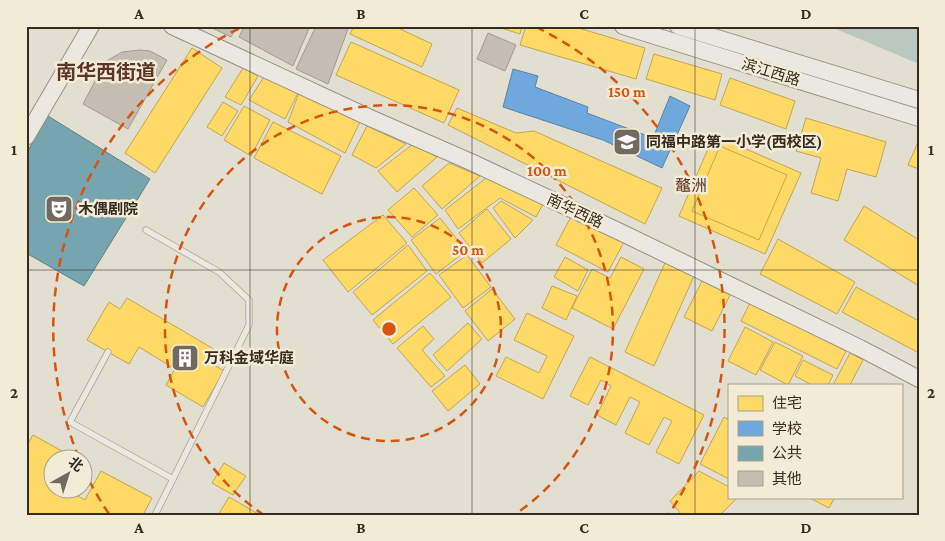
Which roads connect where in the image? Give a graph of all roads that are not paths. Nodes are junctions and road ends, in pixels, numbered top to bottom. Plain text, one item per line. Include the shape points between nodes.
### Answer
1 (90, 26) edge
2 (172, 26) edge
3 (623, 26) edge
4 (678, 26) edge
5 (919, 100) edge
6 (919, 118) edge
7 (26, 137) edge
8 (146, 230) dead end
9 (108, 352) dead end
10 (919, 378) edge
11 (173, 479) junction
12 (155, 515) edge

1 - 7 main road
2 - 10 main road, 南华西路 via 479,166
3 - 6 main road, 滨江西路
4 - 5 main road, 滨江西路
8 - 11 lane via 219,272 249,300 249,325
9 - 11 lane via 70,422
11 - 12 lane

